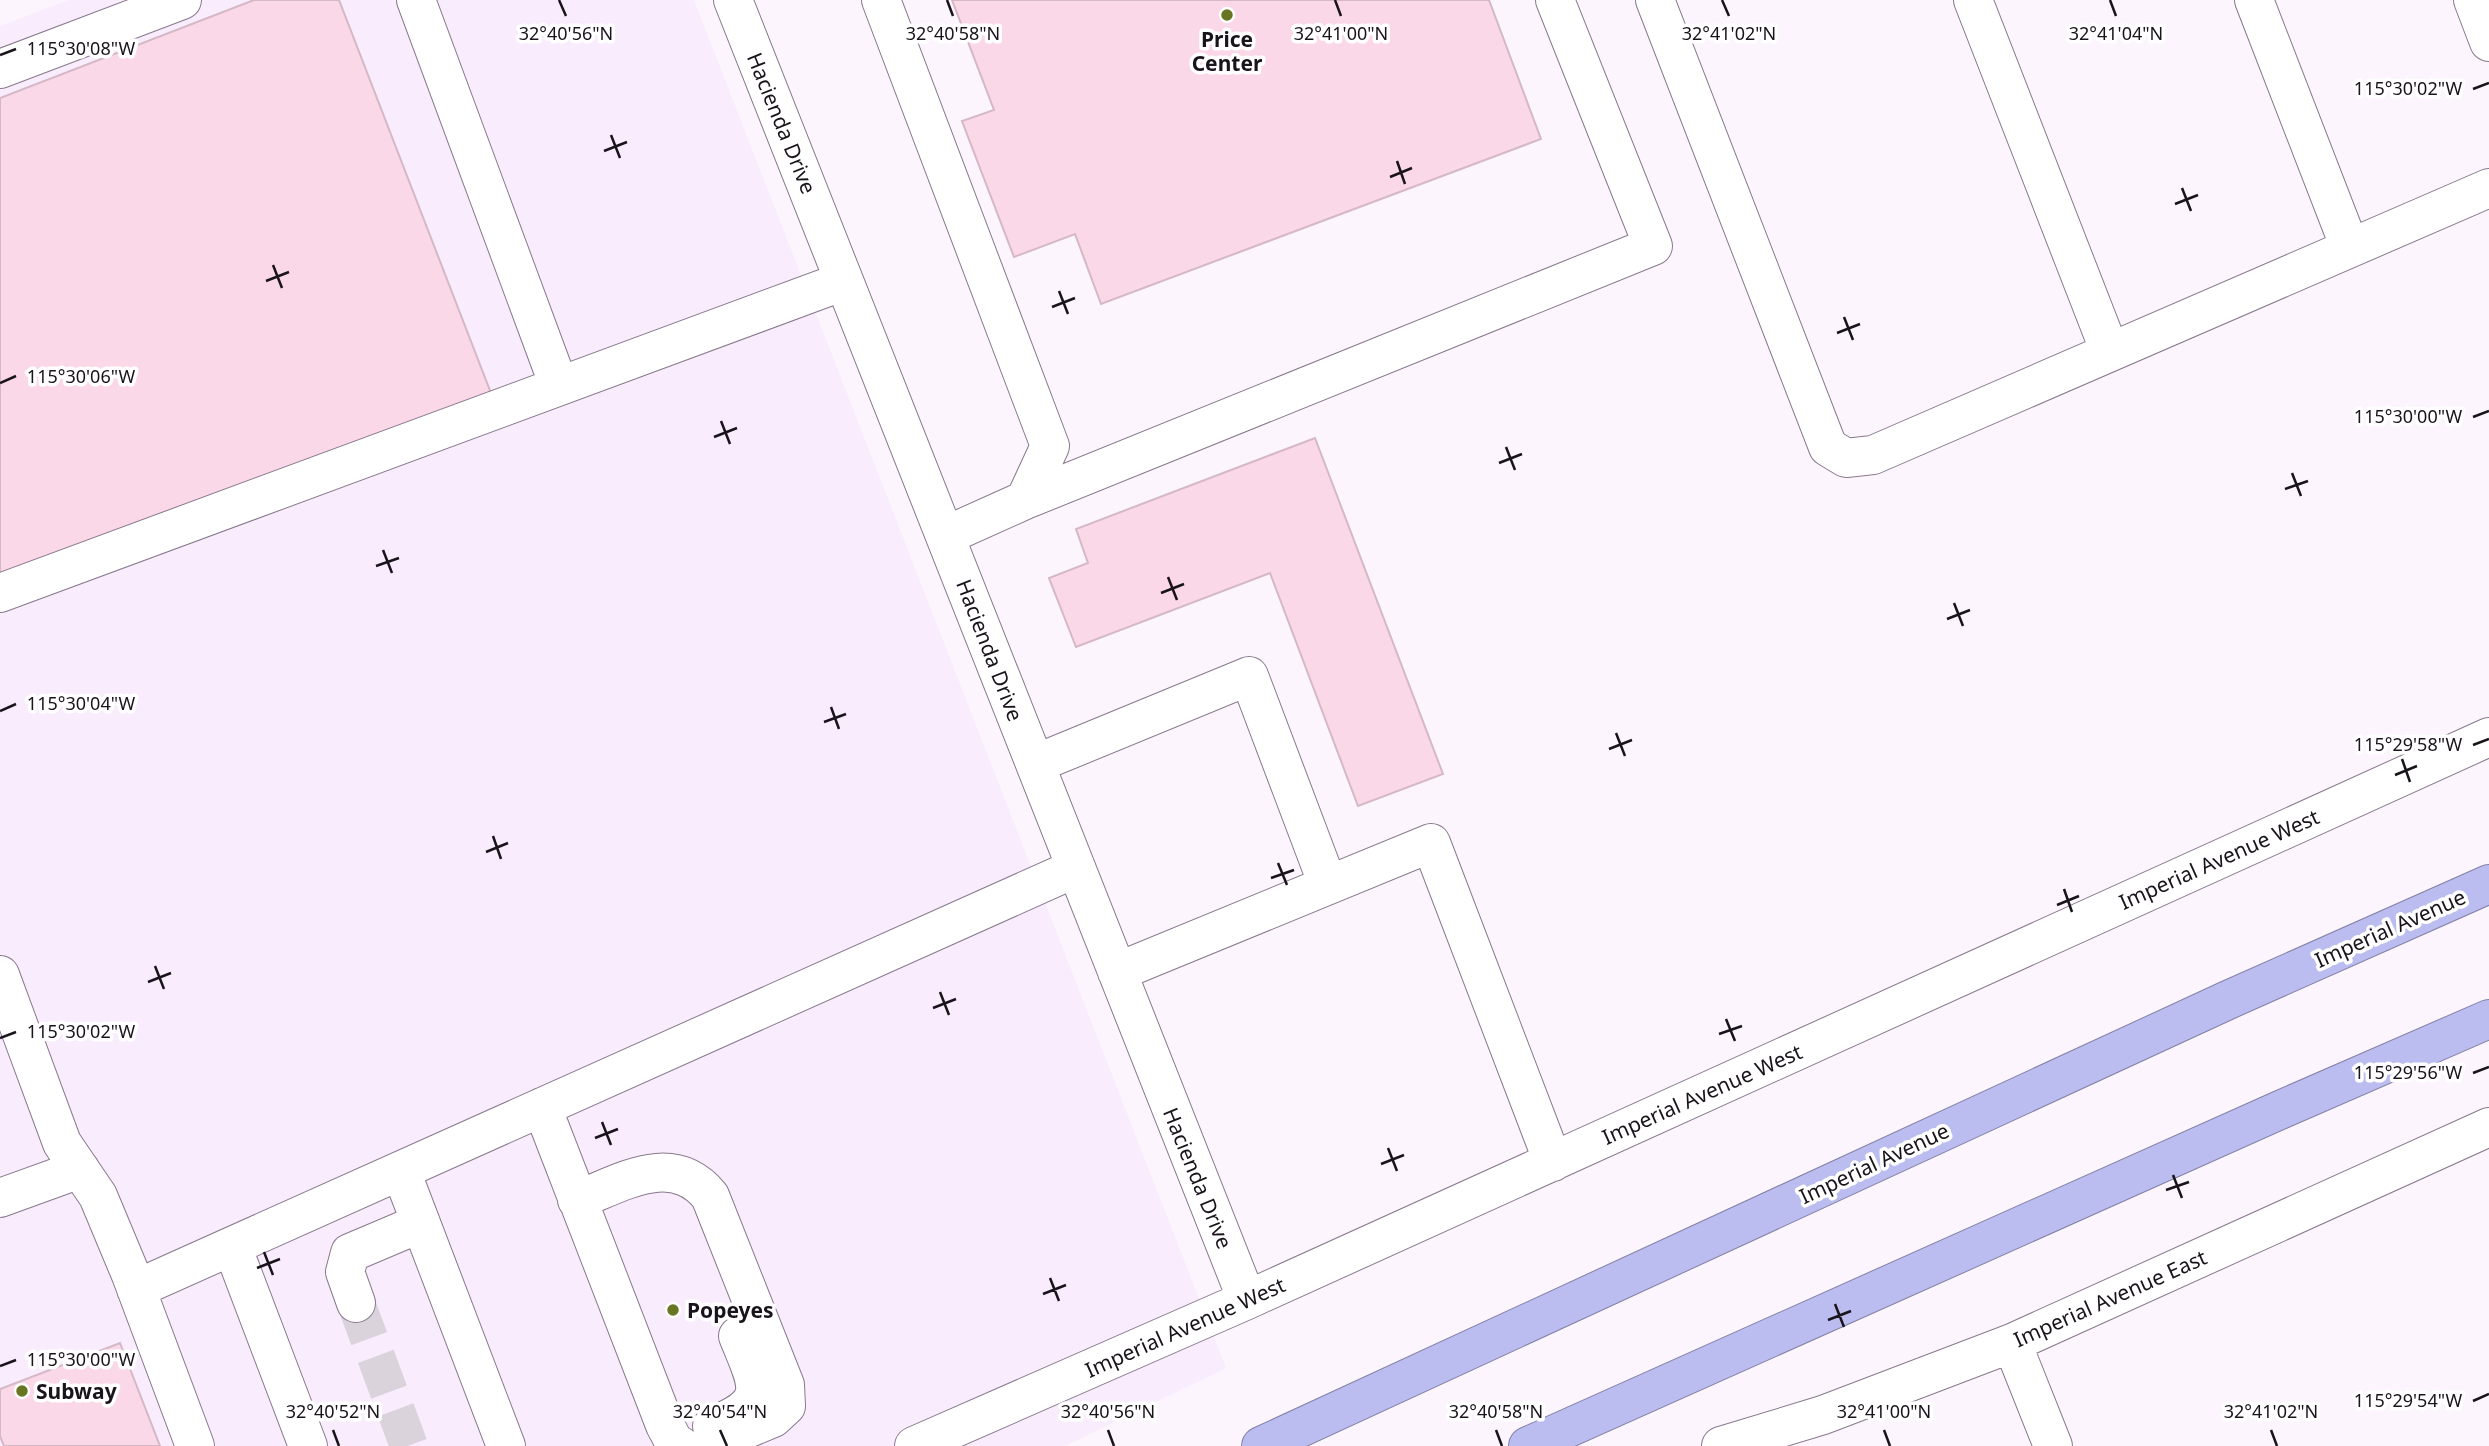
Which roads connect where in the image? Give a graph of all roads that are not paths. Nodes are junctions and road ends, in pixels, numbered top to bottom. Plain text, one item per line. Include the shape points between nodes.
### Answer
1 (182, 0) edge
2 (416, 0) edge
3 (733, 0) edge
4 (881, 0) edge
5 (1555, 0) edge
6 (1655, 0) edge
7 (1973, 0) edge
8 (2254, 0) edge
9 (0, 69) edge
10 (2489, 188) edge
11 (2350, 248) junction
12 (844, 281) junction
13 (2110, 352) junction
14 (559, 386) junction
15 (1025, 500) junction
16 (945, 536) junction
17 (0, 593) edge
18 (2489, 737) edge
19 (1035, 764) junction
20 (1076, 868) junction
21 (2489, 884) edge
22 (1328, 885) junction
23 (1116, 972) junction
24 (0, 975) edge
25 (2489, 1019) edge
26 (542, 1107) junction
27 (2489, 1127) edge
28 (1553, 1161) junction
29 (80, 1169) junction
30 (401, 1171) junction
31 (0, 1198) edge
32 (577, 1200) junction
33 (421, 1223) junction
34 (232, 1246) junction
35 (136, 1289) junction
36 (1247, 1300) junction
37 (356, 1303) tunnel mouth
38 (2012, 1343) junction
39 (1829, 1430) edge
40 (687, 1445) edge
41 (195, 1446) edge
42 (308, 1446) edge
43 (506, 1446) edge
44 (914, 1446) edge
45 (1261, 1446) edge
46 (1528, 1446) edge
47 (1721, 1446) edge
48 (2053, 1446) edge

1 - 9 street
2 - 14 street
3 - 12 street, Hacienda Drive
4 - 15 street via 1050,446
5 - 15 street via 1653,246
6 - 13 street via 1828,447 1846,458 1872,454
7 - 13 street
8 - 11 street
10 - 11 street
11 - 13 street
12 - 14 street
12 - 16 street, Hacienda Drive
14 - 17 street
15 - 16 street
16 - 19 street, Hacienda Drive
18 - 28 street, Imperial Avenue West
19 - 20 street, Hacienda Drive
19 - 22 street via 1249,676
20 - 23 street, Hacienda Drive
20 - 26 street
21 - 45 highway, Imperial Avenue
22 - 23 street
22 - 28 street via 1431,843
23 - 36 street, Hacienda Drive
24 - 29 street via 62,1143
25 - 46 highway
26 - 30 street
26 - 32 street
27 - 38 street, Imperial Avenue East
28 - 36 street, Imperial Avenue West
29 - 31 street
29 - 35 street via 98,1196
30 - 33 street
30 - 34 street
32 - 40 street via 665,1425
32 - 40 street via 652,1172 674,1172 700,1184 710,1196 695,1205 693,1224 755,1380 755,1395 745,1410
33 - 37 street via 350,1253 345,1272
33 - 43 street
34 - 35 street
34 - 42 street
35 - 41 street
36 - 44 street, Imperial Avenue West
38 - 39 street, Imperial Avenue East
38 - 48 street
39 - 47 street, Imperial Avenue East

